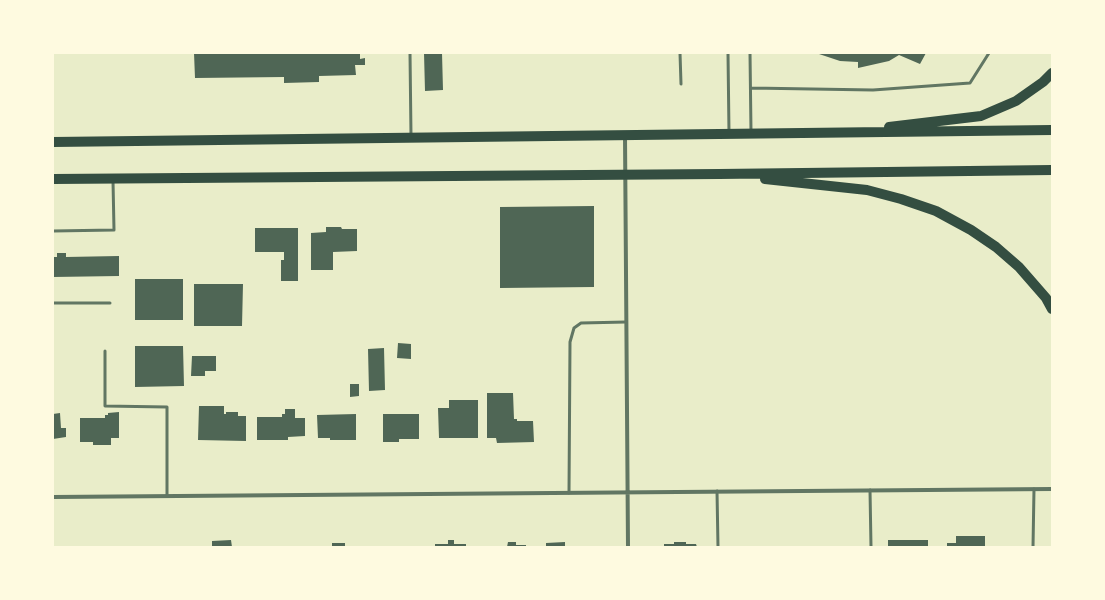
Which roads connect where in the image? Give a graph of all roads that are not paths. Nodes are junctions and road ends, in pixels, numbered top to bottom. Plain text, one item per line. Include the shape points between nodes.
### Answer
1 (410, 53) edge
2 (680, 53) edge
3 (728, 53) edge
4 (750, 53) edge
5 (989, 53) edge
6 (1052, 73) edge
7 (680, 84) dead end
8 (751, 88) junction
9 (1052, 130) edge
10 (729, 134) junction
11 (751, 134) junction
12 (826, 134) junction
13 (625, 136) junction
14 (411, 138) junction
15 (53, 142) edge
16 (1052, 170) edge
17 (719, 174) junction
18 (625, 175) junction
19 (113, 178) junction
20 (53, 179) edge
21 (53, 231) edge
22 (53, 303) edge
23 (110, 303) dead end
24 (1052, 309) edge
25 (626, 322) junction
26 (105, 351) dead end
27 (1034, 489) junction
28 (1052, 489) edge
29 (870, 490) junction
30 (717, 491) junction
31 (628, 492) junction
32 (569, 493) junction
33 (167, 496) junction
34 (53, 497) edge
35 (628, 547) edge
36 (718, 547) edge
37 (871, 547) edge
38 (1033, 547) edge

1 - 14 lane
2 - 7 lane
3 - 10 lane
4 - 8 lane
5 - 8 lane via 970,83 873,90
6 - 12 main road via 1016,101 981,116
8 - 11 lane
9 - 12 main road
10 - 11 main road
10 - 13 main road
11 - 12 main road
13 - 14 main road
13 - 18 street
14 - 15 main road
16 - 17 main road
17 - 18 main road
17 - 24 main road via 867,190 936,211 972,230 996,247 1019,267 1046,298
18 - 19 main road
18 - 25 street
19 - 20 main road
19 - 21 lane via 114,230
22 - 23 lane
25 - 31 street
25 - 32 lane via 581,323 574,328 570,342
26 - 33 lane via 105,406 167,407
27 - 28 street
27 - 29 street
27 - 38 lane
29 - 30 street
29 - 37 lane
30 - 31 street
30 - 36 lane
31 - 32 street
31 - 35 street
32 - 33 street
33 - 34 street

